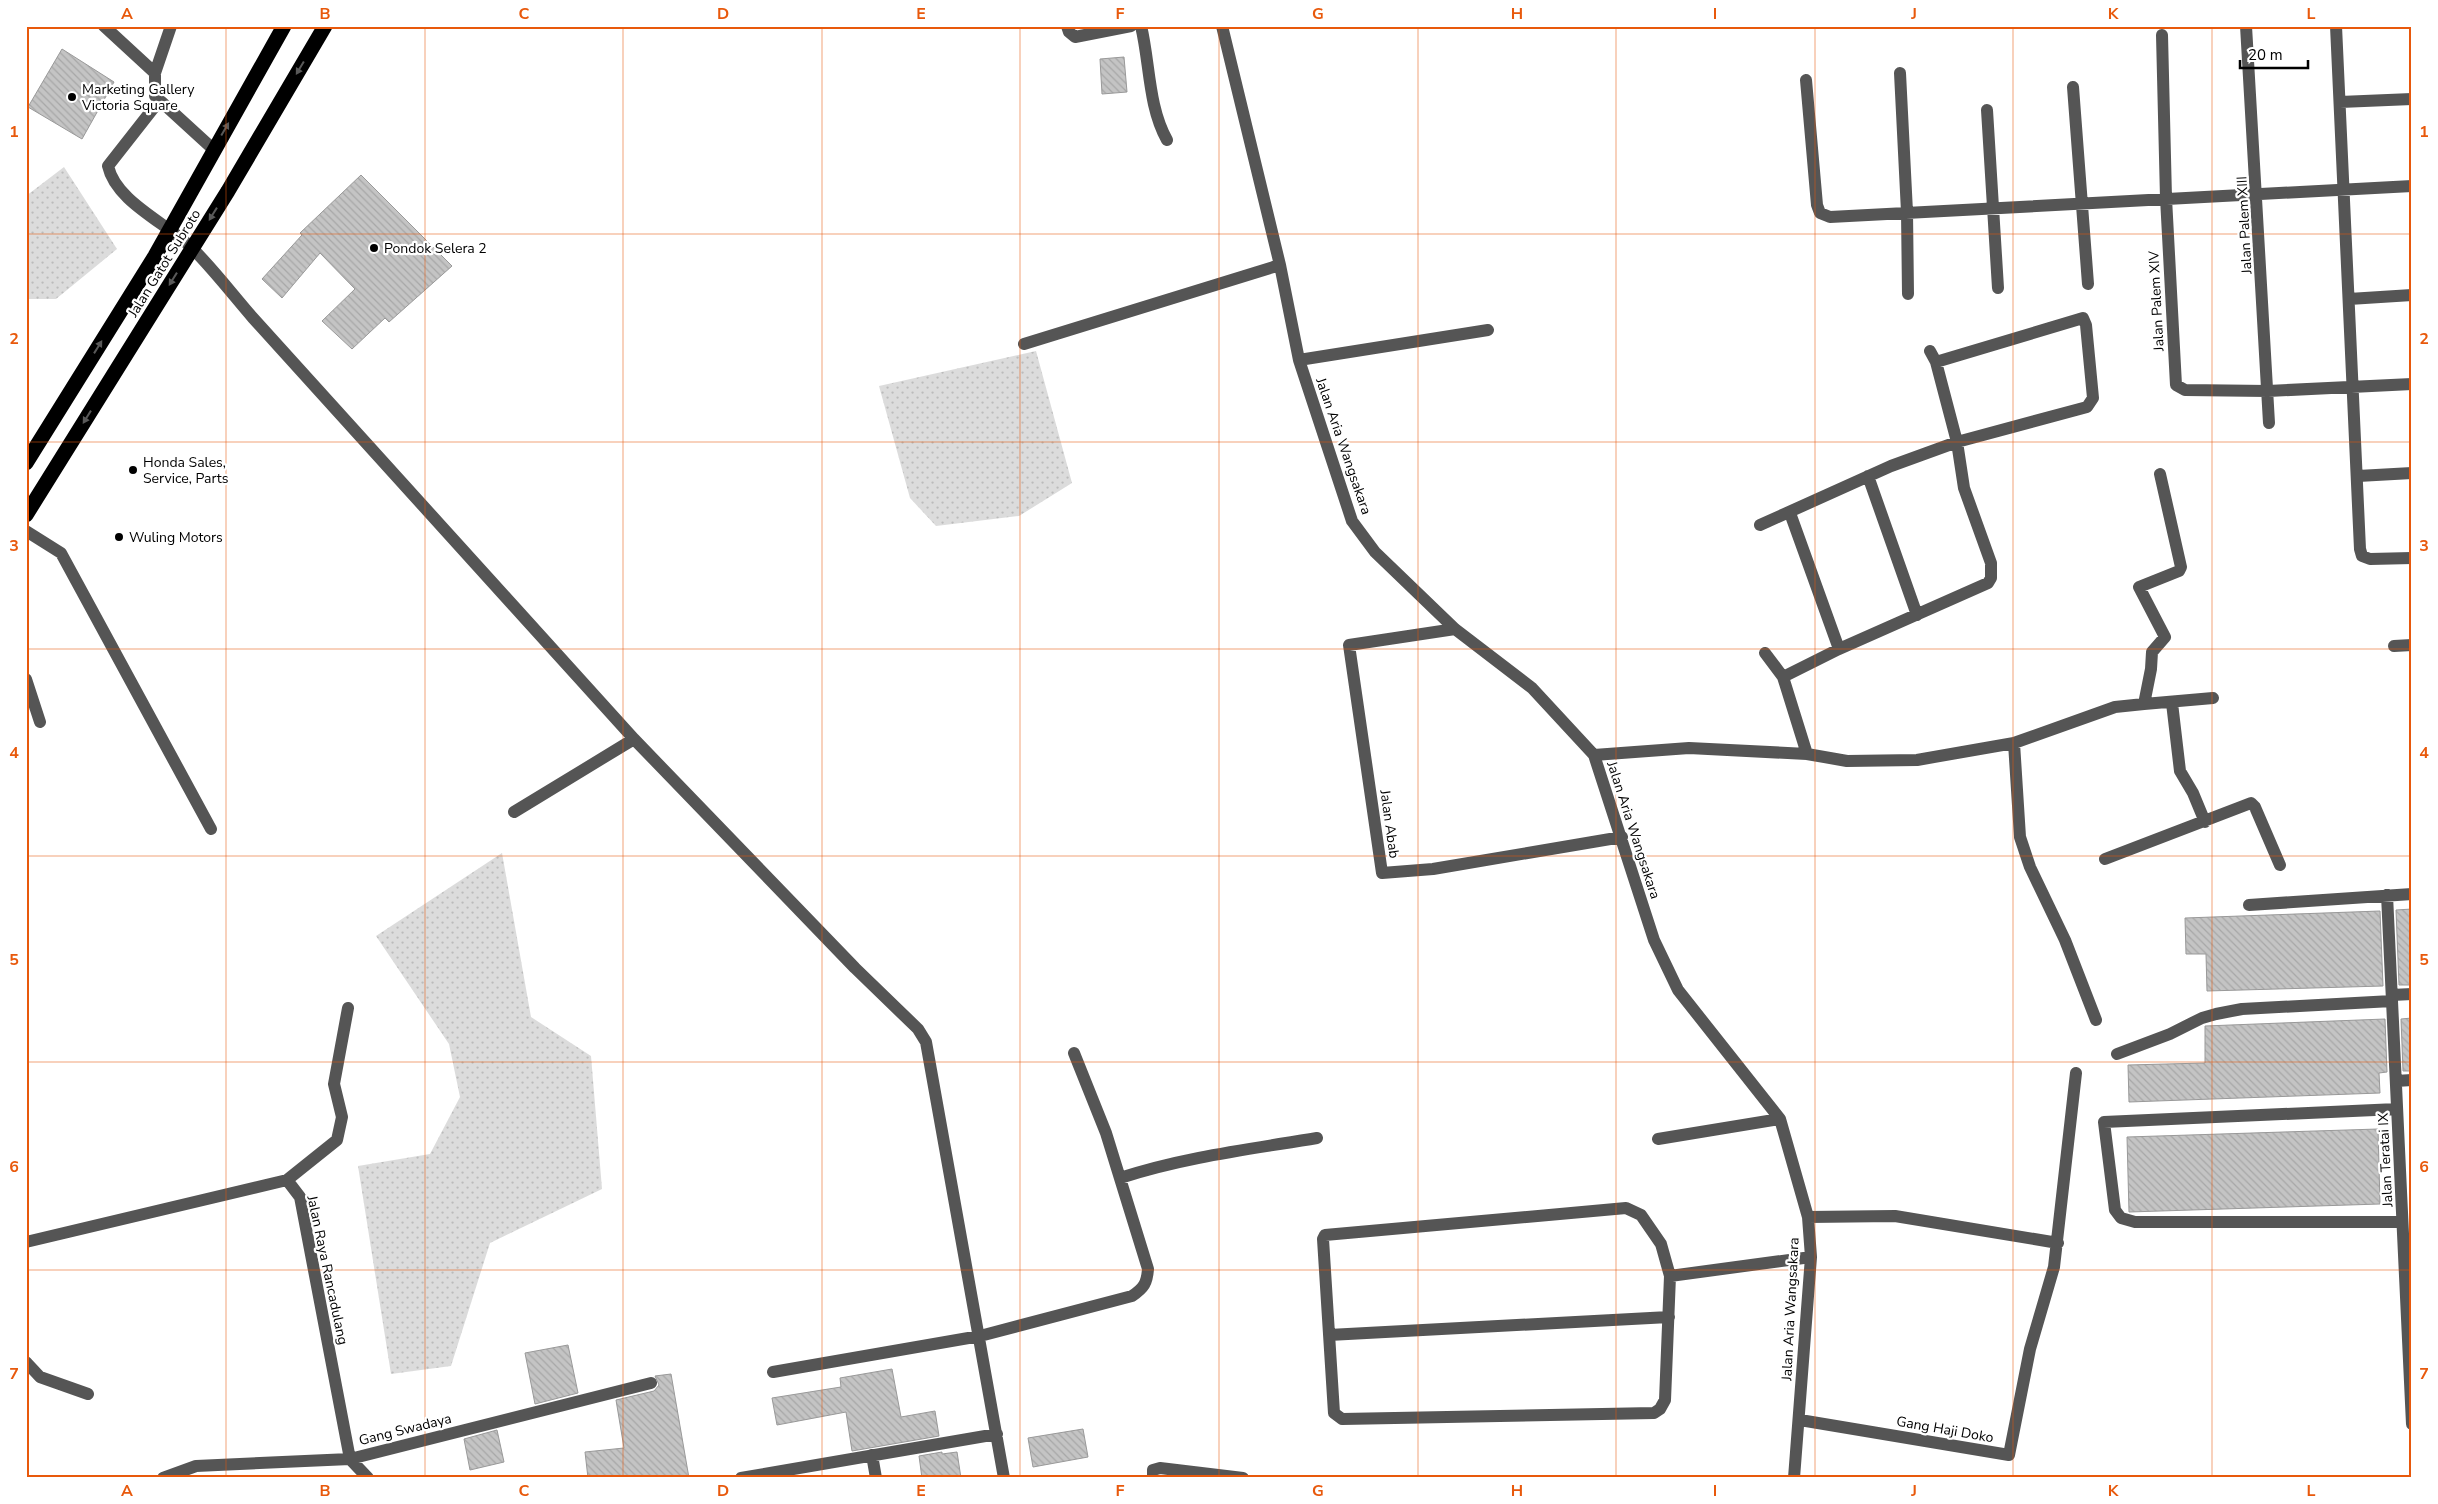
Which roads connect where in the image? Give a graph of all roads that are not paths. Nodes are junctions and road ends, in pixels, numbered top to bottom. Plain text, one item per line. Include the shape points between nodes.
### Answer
1 (104, 26) edge
2 (171, 26) edge
3 (284, 26) edge
4 (325, 26) edge
5 (1067, 26) edge
6 (1131, 26) edge
7 (1141, 26) edge
8 (1222, 26) edge
9 (2246, 26) edge
10 (2336, 26) edge
11 (2162, 35) dead end
12 (155, 73) junction
13 (1900, 74) dead end
14 (1806, 80) dead end
15 (2072, 88) dead end
16 (2412, 99) edge
17 (159, 101) junction
18 (2340, 102) junction
19 (1987, 110) dead end
20 (1167, 140) dead end
21 (213, 149) junction
22 (2412, 186) edge
23 (2344, 189) junction
24 (2258, 194) junction
25 (2166, 198) junction
26 (2083, 203) junction
27 (1993, 207) junction
28 (1907, 212) junction
29 (172, 224) junction
30 (195, 243) junction
31 (1280, 265) junction
32 (2088, 284) dead end
33 (1998, 288) dead end
34 (1908, 294) dead end
35 (2412, 295) edge
36 (2349, 299) junction
37 (1488, 330) dead end
38 (1024, 344) dead end
39 (1299, 360) junction
40 (2412, 384) edge
41 (2354, 387) junction
42 (2268, 391) junction
43 (2269, 423) dead end
44 (1957, 442) junction
45 (26, 463) edge
46 (2412, 473) edge
47 (2160, 474) dead end
48 (1868, 476) junction
49 (2358, 476) junction
50 (1790, 513) junction
51 (26, 515) edge
52 (1760, 525) dead end
53 (26, 530) edge
54 (2412, 558) edge
55 (1917, 615) junction
56 (1455, 629) junction
57 (2412, 645) edge
58 (2394, 646) dead end
59 (1839, 649) junction
60 (1765, 653) dead end
61 (1783, 677) junction
62 (26, 679) edge
63 (2213, 698) dead end
64 (2172, 703) junction
65 (2144, 704) junction
66 (40, 722) dead end
67 (634, 739) junction
68 (2014, 742) junction
69 (1807, 754) junction
70 (1594, 755) junction
71 (514, 812) dead end
72 (2206, 822) junction
73 (211, 830) dead end
74 (1622, 836) junction
75 (2105, 859) dead end
76 (2280, 865) dead end
77 (2412, 894) edge
78 (2387, 895) junction
79 (2249, 905) dead end
80 (2412, 994) edge
81 (2392, 998) junction
82 (348, 1008) dead end
83 (2096, 1020) dead end
84 (1074, 1053) dead end
85 (2117, 1054) dead end
86 (2076, 1073) dead end
87 (2396, 1080) junction
88 (2412, 1080) edge
89 (2397, 1109) junction
90 (1780, 1119) junction
91 (1317, 1138) dead end
92 (1658, 1139) dead end
93 (2406, 1165) edge
94 (1120, 1178) junction
95 (287, 1180) junction
96 (1808, 1217) junction
97 (2402, 1222) junction
98 (26, 1242) edge
99 (2058, 1243) junction
100 (2408, 1250) edge
101 (1811, 1258) junction
102 (1670, 1276) junction
103 (1669, 1317) junction
104 (1329, 1335) junction
105 (980, 1336) junction
106 (2410, 1350) edge
107 (26, 1362) edge
108 (773, 1372) dead end
109 (651, 1384) dead end
110 (88, 1394) dead end
111 (1800, 1420) junction
112 (2412, 1424) edge
113 (997, 1434) junction
114 (872, 1455) junction
115 (350, 1458) junction
116 (163, 1478) edge
117 (368, 1478) edge
118 (741, 1478) edge
119 (876, 1478) edge
120 (1004, 1478) edge
121 (1153, 1478) edge
122 (1243, 1478) edge
123 (1794, 1478) edge

1 - 12 street
2 - 12 street
21 -> 3 highway, Jalan Gatot Subroto
4 -> 30 highway, Jalan Gatot Subroto
5 - 6 street via 1075,37
7 - 20 street via 1159,121
8 - 31 street, Jalan Aria Wangsakara
9 - 24 street, Jalan Palem XIII
10 - 18 street
11 - 25 street, Jalan Palem XIV
12 - 17 street via 155,96
13 - 28 street
14 - 28 street via 1820,213 1830,217
15 - 26 street
16 - 18 street
17 - 21 street
17 - 29 street via 108,166 110,177 130,200
18 - 23 street
19 - 27 street
21 - 29 highway, Jalan Gatot Subroto
22 - 23 street
23 - 24 street
23 - 36 street
24 - 25 street
24 - 42 street, Jalan Palem XIII
25 - 26 street
25 - 42 street, Jalan Palem XIV via 2176,385 2185,390
26 - 27 street
26 - 32 street
27 - 28 street
27 - 33 street
28 - 34 street
29 - 30 street
45 -> 29 highway, Jalan Gatot Subroto
30 -> 51 highway, Jalan Gatot Subroto
30 - 67 street via 253,318
31 - 38 street
31 - 39 street, Jalan Aria Wangsakara
35 - 36 street
36 - 41 street
37 - 39 street
39 - 56 street, Jalan Aria Wangsakara via 1352,521 1375,552
40 - 41 street, Jalan Palem XIV
41 - 42 street, Jalan Palem XIV
41 - 49 street
42 - 43 street, Jalan Palem XIII
44 - 44 street via 2087,407 2093,398 2083,318 1933,357
44 - 48 street
44 - 55 street via 1964,488 1991,563 1991,578 1988,583
46 - 49 street
47 - 65 street via 2181,567 2179,571 2139,587 2165,637 2152,652
48 - 50 street
48 - 55 street
49 - 54 street via 2361,554 2370,559
50 - 52 street
50 - 59 street
53 - 73 street via 61,553
55 - 59 street
56 - 70 street, Jalan Aria Wangsakara via 1532,688
56 - 74 street, Jalan Abab via 1349,645 1382,873 1433,869
57 - 58 street
59 - 61 street
60 - 61 street
61 - 69 street
62 - 66 street
63 - 64 street
64 - 65 street
64 - 72 street via 2180,771
65 - 68 street via 2115,707
67 - 71 street
67 - 105 street via 918,1029 926,1042
68 - 69 street via 1918,760 1847,761
68 - 83 street via 2020,838
69 - 70 street via 1688,748
70 - 74 street, Jalan Aria Wangsakara
72 - 75 street
72 - 76 street via 2251,803
74 - 90 street, Jalan Aria Wangsakara via 1654,940 1678,990
77 - 78 street
78 - 79 street
78 - 81 street, Jalan Teratai IX
80 - 81 street
81 - 85 street via 2242,1009 2216,1014
81 - 87 street, Jalan Teratai IX
82 - 95 street via 334,1084 342,1117 337,1140
84 - 94 street
86 - 99 street
87 - 88 street
87 - 89 street, Jalan Teratai IX
89 - 93 street, Jalan Teratai IX
89 - 97 street via 2104,1122 2115,1210 2121,1218 2135,1222
90 - 92 street
90 - 96 street, Jalan Aria Wangsakara
91 - 94 street via 1216,1154
93 - 97 street, Jalan Teratai IX
94 - 105 street via 1148,1268 1147,1282 1141,1290 1132,1296
95 - 98 street
95 - 115 street, Jalan Raya Rancadulang via 300,1197
96 - 99 street via 1895,1216
96 - 101 street, Jalan Aria Wangsakara
97 - 100 street, Jalan Teratai IX
99 - 111 street, Gang Haji Doko via 2030,1350 2009,1455
100 - 106 street, Jalan Teratai IX
101 - 102 street
101 - 111 street, Jalan Aria Wangsakara
102 - 103 street
102 - 104 street via 1661,1244 1641,1215 1626,1208 1325,1235
103 - 104 street
103 - 104 street via 1665,1400 1660,1409 1648,1414 1342,1419 1334,1413
105 - 108 street
105 - 113 street
106 - 112 street, Jalan Teratai IX
107 - 110 street via 40,1376
109 - 115 street, Gang Swadaya
111 - 123 street, Jalan Aria Wangsakara
113 - 114 street
113 - 120 street
114 - 118 street
114 - 119 street
115 - 116 street, Gang Swadaya via 196,1466
115 - 117 street
121 - 122 street via 1153,1470 1160,1468

